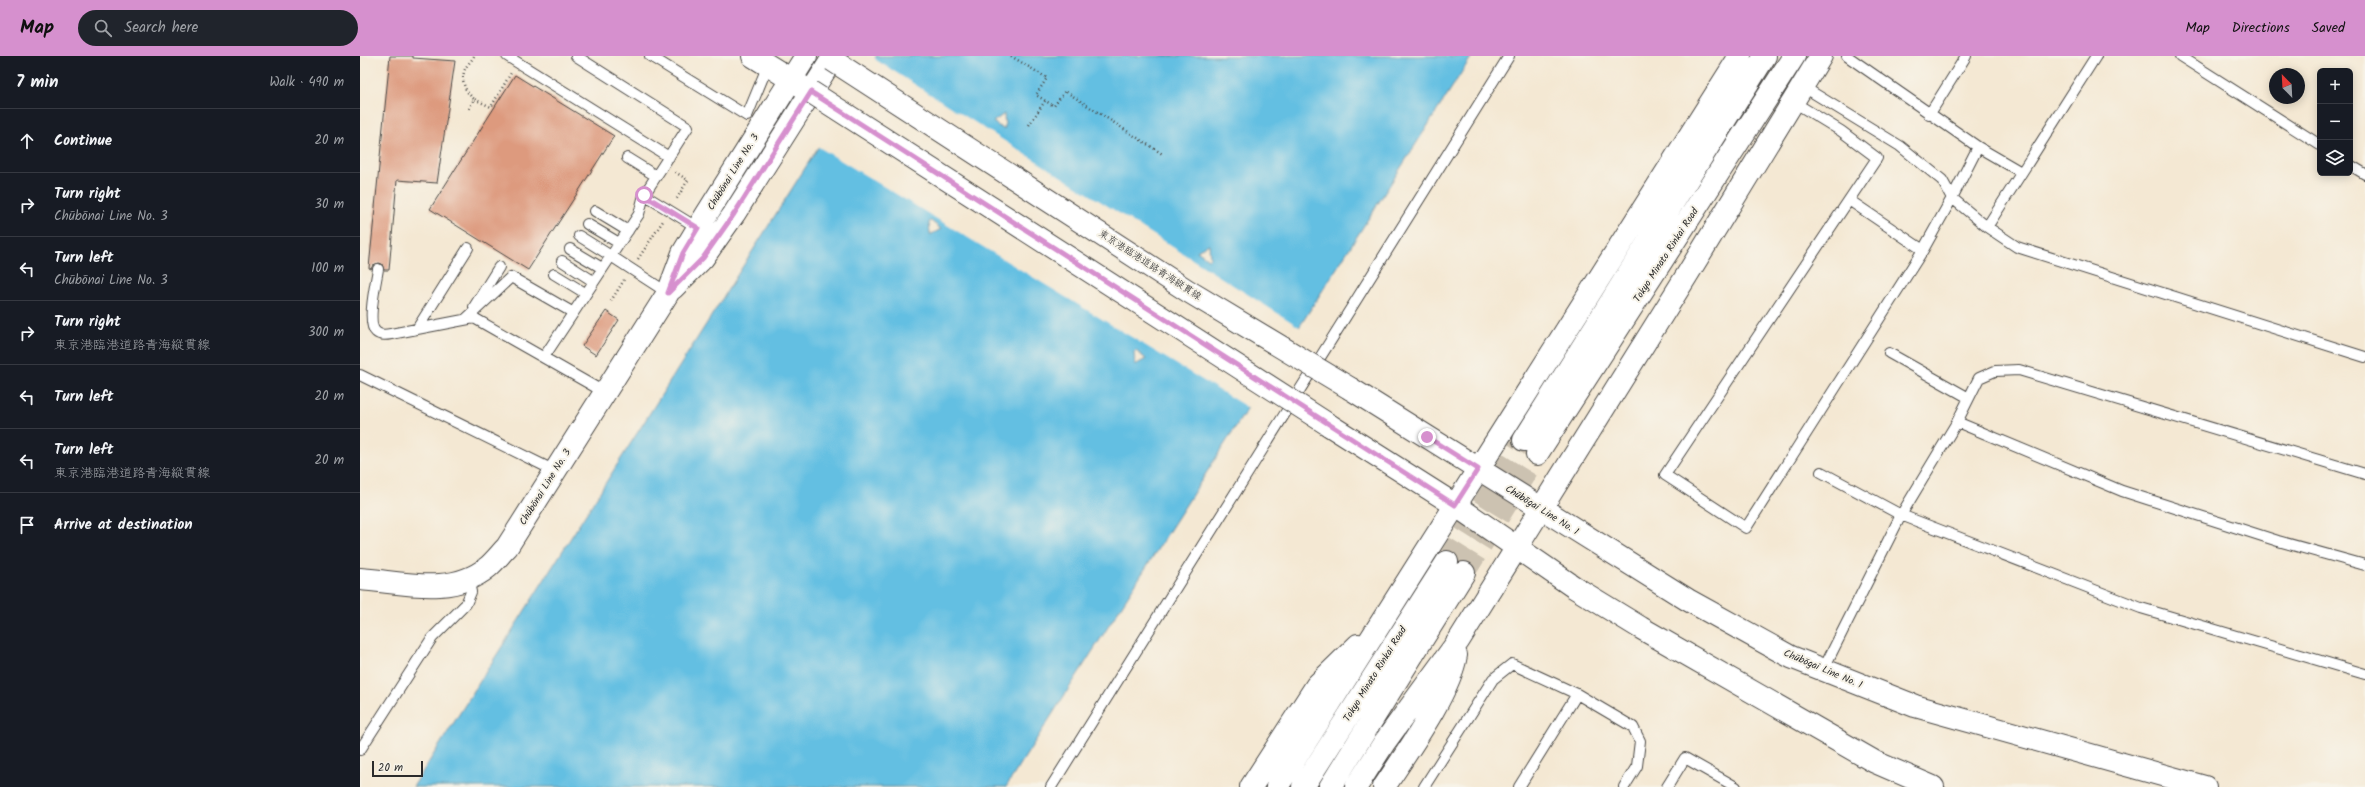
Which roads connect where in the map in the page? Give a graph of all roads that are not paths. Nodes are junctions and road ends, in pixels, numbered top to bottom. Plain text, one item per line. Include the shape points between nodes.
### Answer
1 (507, 56) edge
2 (576, 56) edge
3 (650, 56) edge
4 (806, 56) edge
5 (1509, 56) edge
6 (1740, 56) edge
7 (1765, 56) edge
8 (1794, 56) edge
9 (1821, 56) edge
10 (1846, 56) edge
11 (1966, 56) edge
12 (2096, 56) edge
13 (2180, 56) edge
14 (830, 57) edge
15 (760, 60) edge
16 (792, 79) junction
17 (811, 92) junction
18 (1797, 93) junction
19 (1929, 115) junction
20 (2317, 144) edge
21 (1978, 147) junction
22 (669, 157) junction
23 (627, 158) dead end
24 (2353, 167) edge
25 (2021, 172) junction
26 (2365, 174) edge
27 (656, 176) junction
28 (644, 195) junction
29 (1952, 198) junction
30 (1850, 200) junction
31 (595, 211) dead end
32 (587, 224) dead end
33 (1987, 227) junction
34 (698, 228) junction
35 (628, 231) junction
36 (579, 236) dead end
37 (619, 243) junction
38 (468, 248) dead end
39 (570, 249) dead end
40 (1923, 250) junction
41 (610, 256) junction
42 (562, 261) dead end
43 (499, 267) dead end
44 (602, 268) junction
45 (378, 269) dead end
46 (554, 274) dead end
47 (593, 281) junction
48 (585, 293) junction
49 (668, 293) junction
50 (572, 312) junction
51 (466, 319) junction
52 (417, 329) junction
53 (1889, 353) dead end
54 (544, 357) junction
55 (2365, 357) edge
56 (360, 375) edge
57 (604, 392) junction
58 (1969, 398) junction
59 (1957, 422) junction
60 (1478, 469) junction
61 (555, 471) junction
62 (1821, 472) dead end
63 (2365, 474) edge
64 (1455, 505) junction
65 (1540, 509) junction
66 (1901, 515) junction
67 (1517, 546) junction
68 (2365, 565) edge
69 (468, 578) junction
70 (360, 579) edge
71 (1383, 621) junction
72 (1459, 640) junction
73 (1823, 670) junction
74 (2365, 674) edge
75 (1577, 694) junction
76 (360, 750) edge
77 (1051, 787) edge
78 (1251, 787) edge
79 (1277, 787) edge
80 (1304, 787) edge
81 (1330, 787) edge
82 (1356, 787) edge
83 (1384, 787) edge
84 (1424, 787) edge
85 (1519, 787) edge
86 (1624, 787) edge
87 (1667, 787) edge
88 (1736, 787) edge
89 (1933, 787) edge
90 (2205, 787) edge

1 - 22 lane
2 - 22 lane via 688,127
3 - 15 lane via 747,116
4 - 16 street, Chūbōnai Line No. 3
5 - 77 lane
6 - 60 street
7 - 8 street, Tokyo Minato Rinkai Road via 1531,447
9 - 18 street
10 - 19 lane
11 - 19 lane
12 - 25 lane
13 - 20 lane
14 - 17 street, Chūbōnai Line No. 3
14 - 60 street, 東京港臨港道路青海縦貫線, bridge via 1188,291
15 - 16 street
16 - 17 street
16 - 34 street, Chūbōnai Line No. 3
17 - 49 street, Chūbōnai Line No. 3 via 708,252
17 - 64 street, bridge
18 - 29 lane via 1900,146 1942,180
18 - 30 lane via 1877,158
18 - 65 street via 1687,275
19 - 21 lane
21 - 25 lane
21 - 29 lane
22 - 27 lane
23 - 27 lane
24 - 26 lane
25 - 33 lane
27 - 28 lane
28 - 34 lane
28 - 35 lane via 639,214
29 - 33 lane
29 - 40 lane
30 - 40 lane
30 - 40 lane via 1665,475 1746,528
31 - 35 lane
32 - 37 lane
33 - 55 lane via 2017,247
34 - 49 street, Chūbōnai Line No. 3 via 683,253
35 - 37 lane
36 - 41 lane
37 - 41 lane
38 - 52 lane
39 - 44 lane
41 - 44 lane
41 - 49 lane
42 - 47 lane
43 - 51 lane
44 - 47 lane
45 - 52 lane via 371,326 382,336
46 - 48 lane
47 - 48 lane
48 - 50 lane
49 - 57 street, Chūbōnai Line No. 3
50 - 51 lane via 511,277
50 - 54 lane
51 - 52 lane
51 - 54 lane via 474,318
53 - 58 lane
54 - 57 lane
56 - 61 lane
57 - 61 street, Chūbōnai Line No. 3
58 - 59 lane
58 - 63 lane via 1979,378 1995,371 2019,370
59 - 66 lane
59 - 68 lane via 2122,491
60 - 64 street
60 - 65 street, Chūbōgai Line No. 1
61 - 69 street, Chūbōnai Line No. 3 via 507,547 488,567
62 - 66 lane
64 - 67 street
64 - 71 street
65 - 67 street
65 - 73 street, Chūbōgai Line No. 1 via 1737,628 1791,657
66 - 73 lane
66 - 74 lane via 2141,608
67 - 72 street
67 - 89 street via 1574,587 1641,628 1875,762
69 - 70 street, Chūbōnai Line No. 3 via 453,583 412,586
69 - 76 lane via 471,592 466,604 432,638
71 - 78 street via 1316,684
71 - 79 street
72 - 82 street via 1384,743
72 - 83 street via 1454,666 1445,687
73 - 90 street, Chūbōgai Line No. 1 via 1915,706
75 - 84 lane via 1512,664 1493,679
75 - 85 lane
75 - 86 lane via 1633,727 1640,741 1637,766
80 - 81 street, Tokyo Minato Rinkai Road via 1455,567
87 - 88 lane via 1685,758

